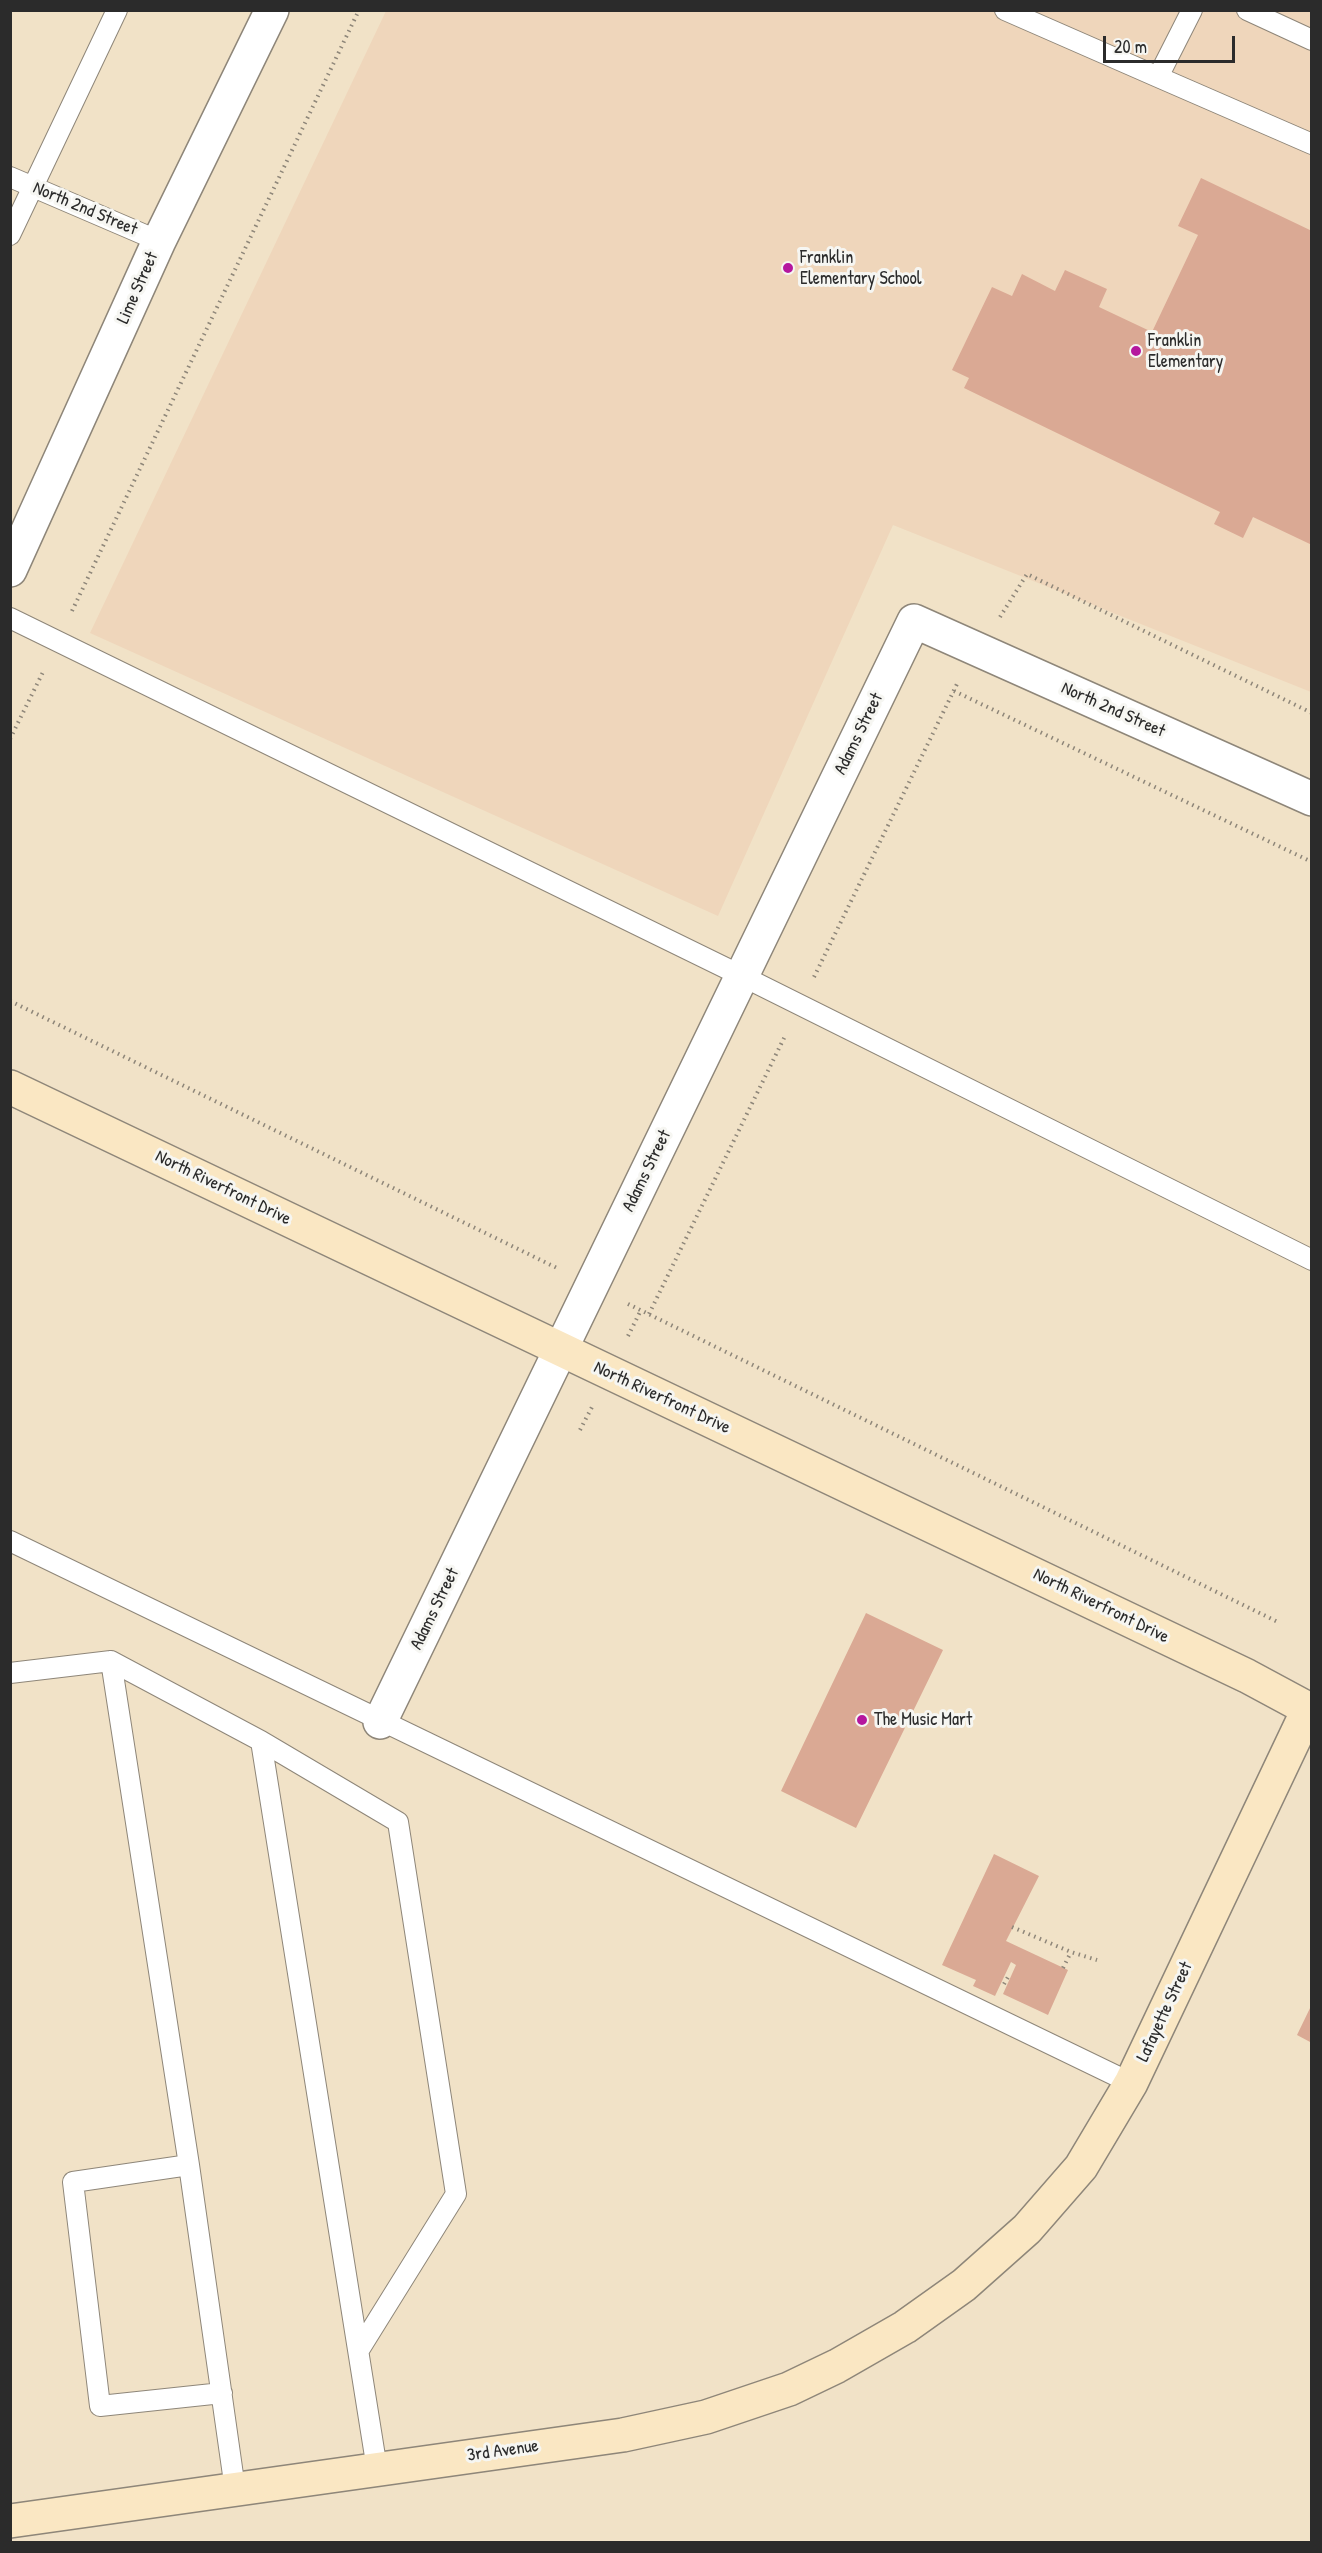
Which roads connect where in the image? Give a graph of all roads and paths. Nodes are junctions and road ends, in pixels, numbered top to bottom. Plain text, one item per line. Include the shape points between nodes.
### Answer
1 (117, 10) edge
2 (272, 10) edge
3 (359, 10) edge
4 (1005, 10) edge
5 (1192, 10) edge
6 (1247, 10) edge
7 (1311, 40) edge
8 (1158, 77) junction
9 (1311, 144) edge
10 (10, 177) edge
11 (33, 186) junction
12 (10, 235) edge
13 (159, 241) junction
14 (10, 570) edge
15 (10, 618) edge
16 (914, 621) joint
17 (57, 641) junction
18 (978, 650) junction
19 (954, 691) junction
20 (1311, 713) edge
21 (10, 739) edge
22 (1311, 799) edge
23 (1311, 862) edge
24 (742, 976) junction
25 (10, 1001) edge
26 (800, 1005) junction
27 (10, 1087) edge
28 (1311, 1260) edge
29 (592, 1286) junction
30 (649, 1314) junction
31 (560, 1350) junction
32 (10, 1541) edge
33 (1280, 1623) dead end
34 (111, 1661) junction
35 (10, 1673) edge
36 (1310, 1708) edge
37 (380, 1722) junction
38 (261, 1741) junction
39 (1012, 1927) dead end
40 (1071, 1952) junction
41 (1097, 1960) dead end
42 (1063, 1968) dead end
43 (1131, 2083) junction
44 (189, 2165) junction
45 (964, 2285) joint
46 (359, 2350) junction
47 (222, 2392) junction
48 (377, 2469) junction
49 (236, 2489) junction
50 (10, 2521) edge

1 - 11 lane
2 - 13 street, Lime Street
3 - 17 path
4 - 8 lane
5 - 8 lane
6 - 7 lane
8 - 9 lane
10 - 11 lane, North 2nd Street
11 - 12 lane
11 - 13 lane, North 2nd Street
13 - 14 street, Lime Street
15 - 17 lane
16 - 18 street, North 2nd Street
16 - 24 street, Adams Street
17 - 21 path
17 - 24 lane
18 - 19 path
18 - 20 path via 1027,574
18 - 22 street, North 2nd Street
19 - 23 path
19 - 26 path
24 - 26 lane
24 - 29 street, Adams Street
25 - 29 path
26 - 28 lane
26 - 30 path
27 - 31 street, North Riverfront Drive
29 - 30 path
29 - 31 street, Adams Street
30 - 33 path
31 - 36 street, North Riverfront Drive
31 - 37 street, Adams Street
32 - 37 lane
34 - 35 lane
34 - 38 lane
34 - 44 lane
36 - 43 street, Lafayette Street
37 - 43 lane
38 - 46 lane
38 - 46 lane via 398,1822 456,2194
39 - 40 path
40 - 41 path
40 - 42 path
43 - 45 street, Lafayette Street via 1081,2167 1027,2229
44 - 47 lane
44 - 47 lane via 73,2182 100,2406
45 - 48 street, 3rd Avenue via 905,2327 789,2390 706,2416 623,2434
46 - 48 lane
47 - 49 lane
48 - 49 street, 3rd Avenue
49 - 50 street, 3rd Avenue

